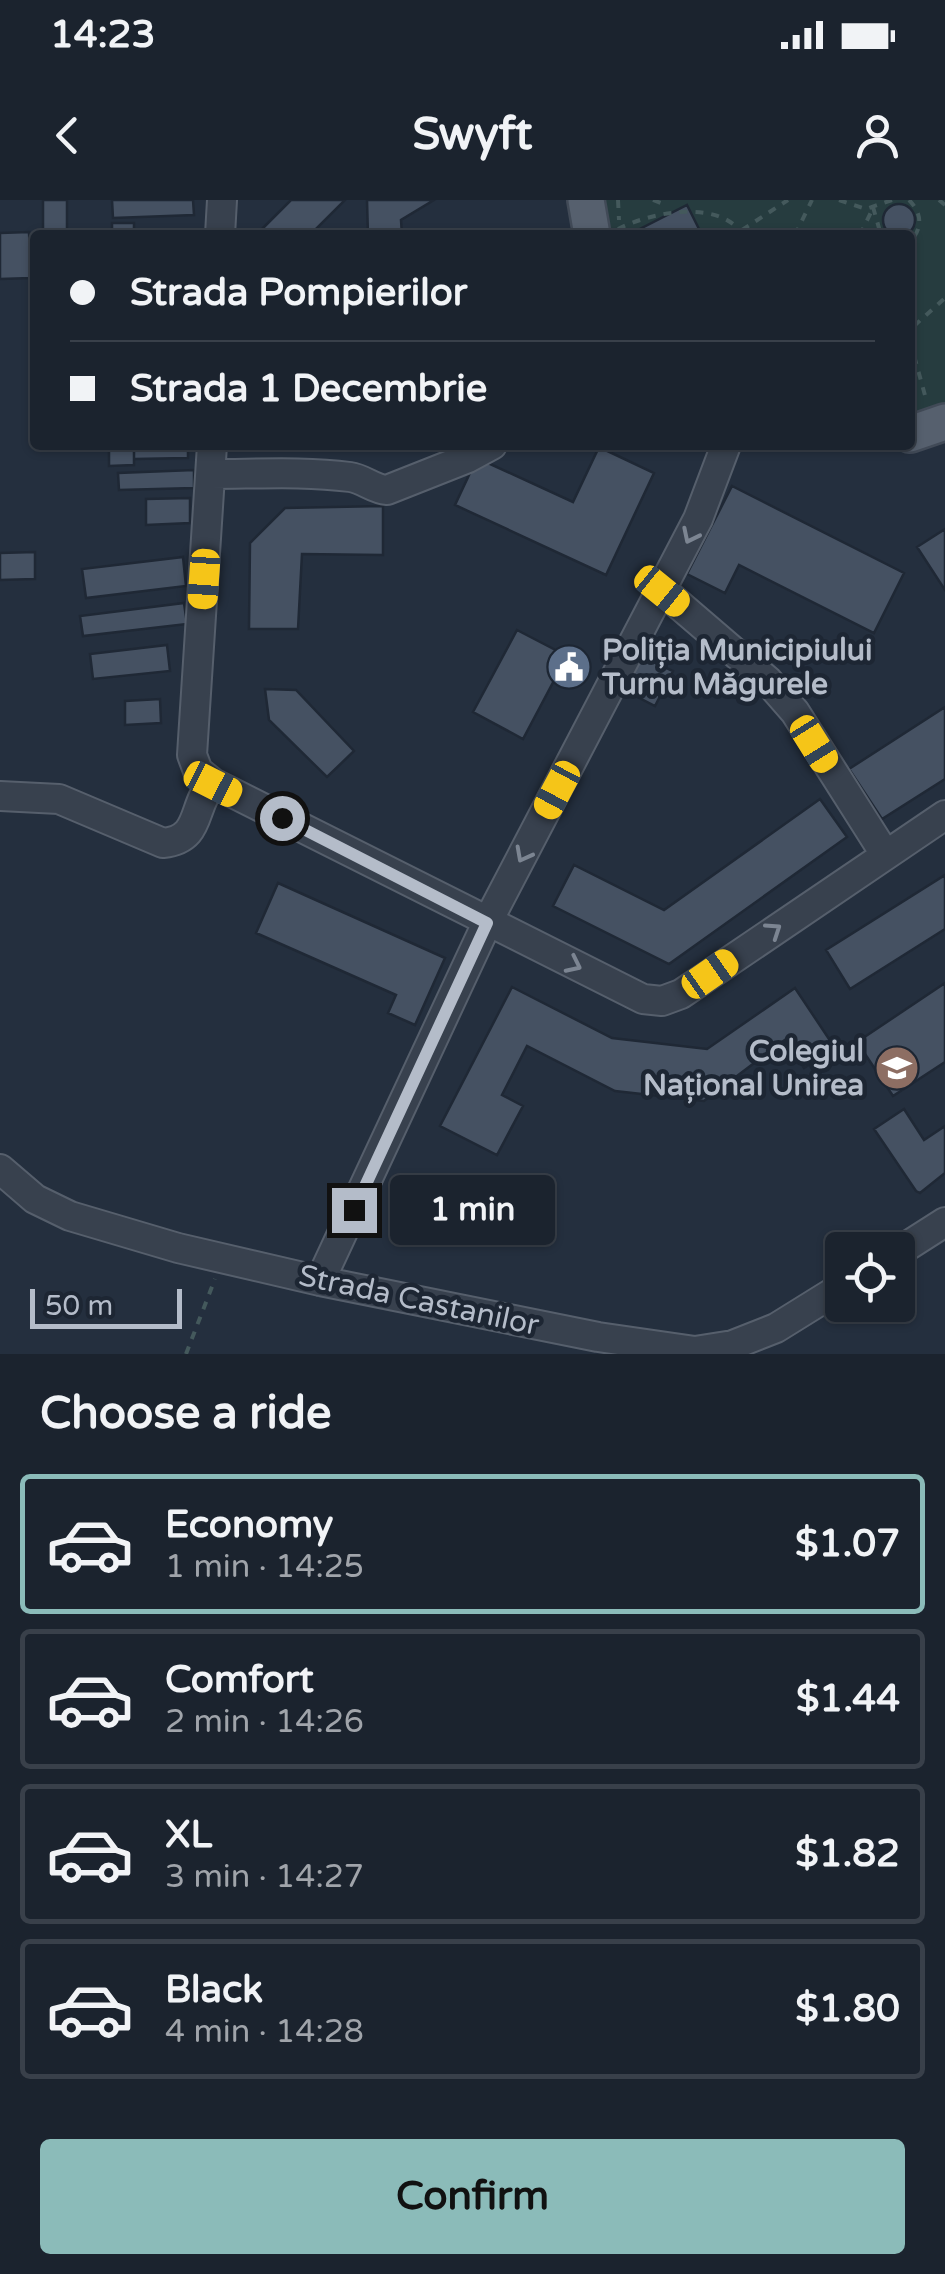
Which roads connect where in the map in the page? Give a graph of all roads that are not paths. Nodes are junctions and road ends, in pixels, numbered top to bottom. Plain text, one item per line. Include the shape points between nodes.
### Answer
1 (222, 200) edge
2 (586, 200) edge
3 (220, 230) edge
4 (609, 230) edge
5 (212, 450) edge
6 (483, 450) edge
7 (724, 450) edge
8 (211, 474) junction
9 (662, 591) junction
10 (213, 784) junction
11 (0, 796) edge
12 (945, 815) edge
13 (885, 854) junction
14 (487, 923) junction
15 (0, 1169) edge
16 (945, 1222) edge
17 (915, 1241) edge
18 (320, 1281) junction
19 (825, 1297) edge

1 - 3 street
2 - 4 main road
5 - 8 street
6 - 8 street via 387,490 333,475
7 -> 9 street
8 - 10 street via 192,755
9 - 13 street via 745,658 795,712
9 -> 14 street
10 - 11 street via 191,830 163,843 58,799
10 - 14 street
12 - 13 street
14 -> 13 street via 643,999 662,1001
14 - 18 street
15 - 18 street, Strada Castanilor via 35,1199 70,1216
16 - 17 street
18 - 19 street, Strada Castanilor via 695,1351 733,1346

